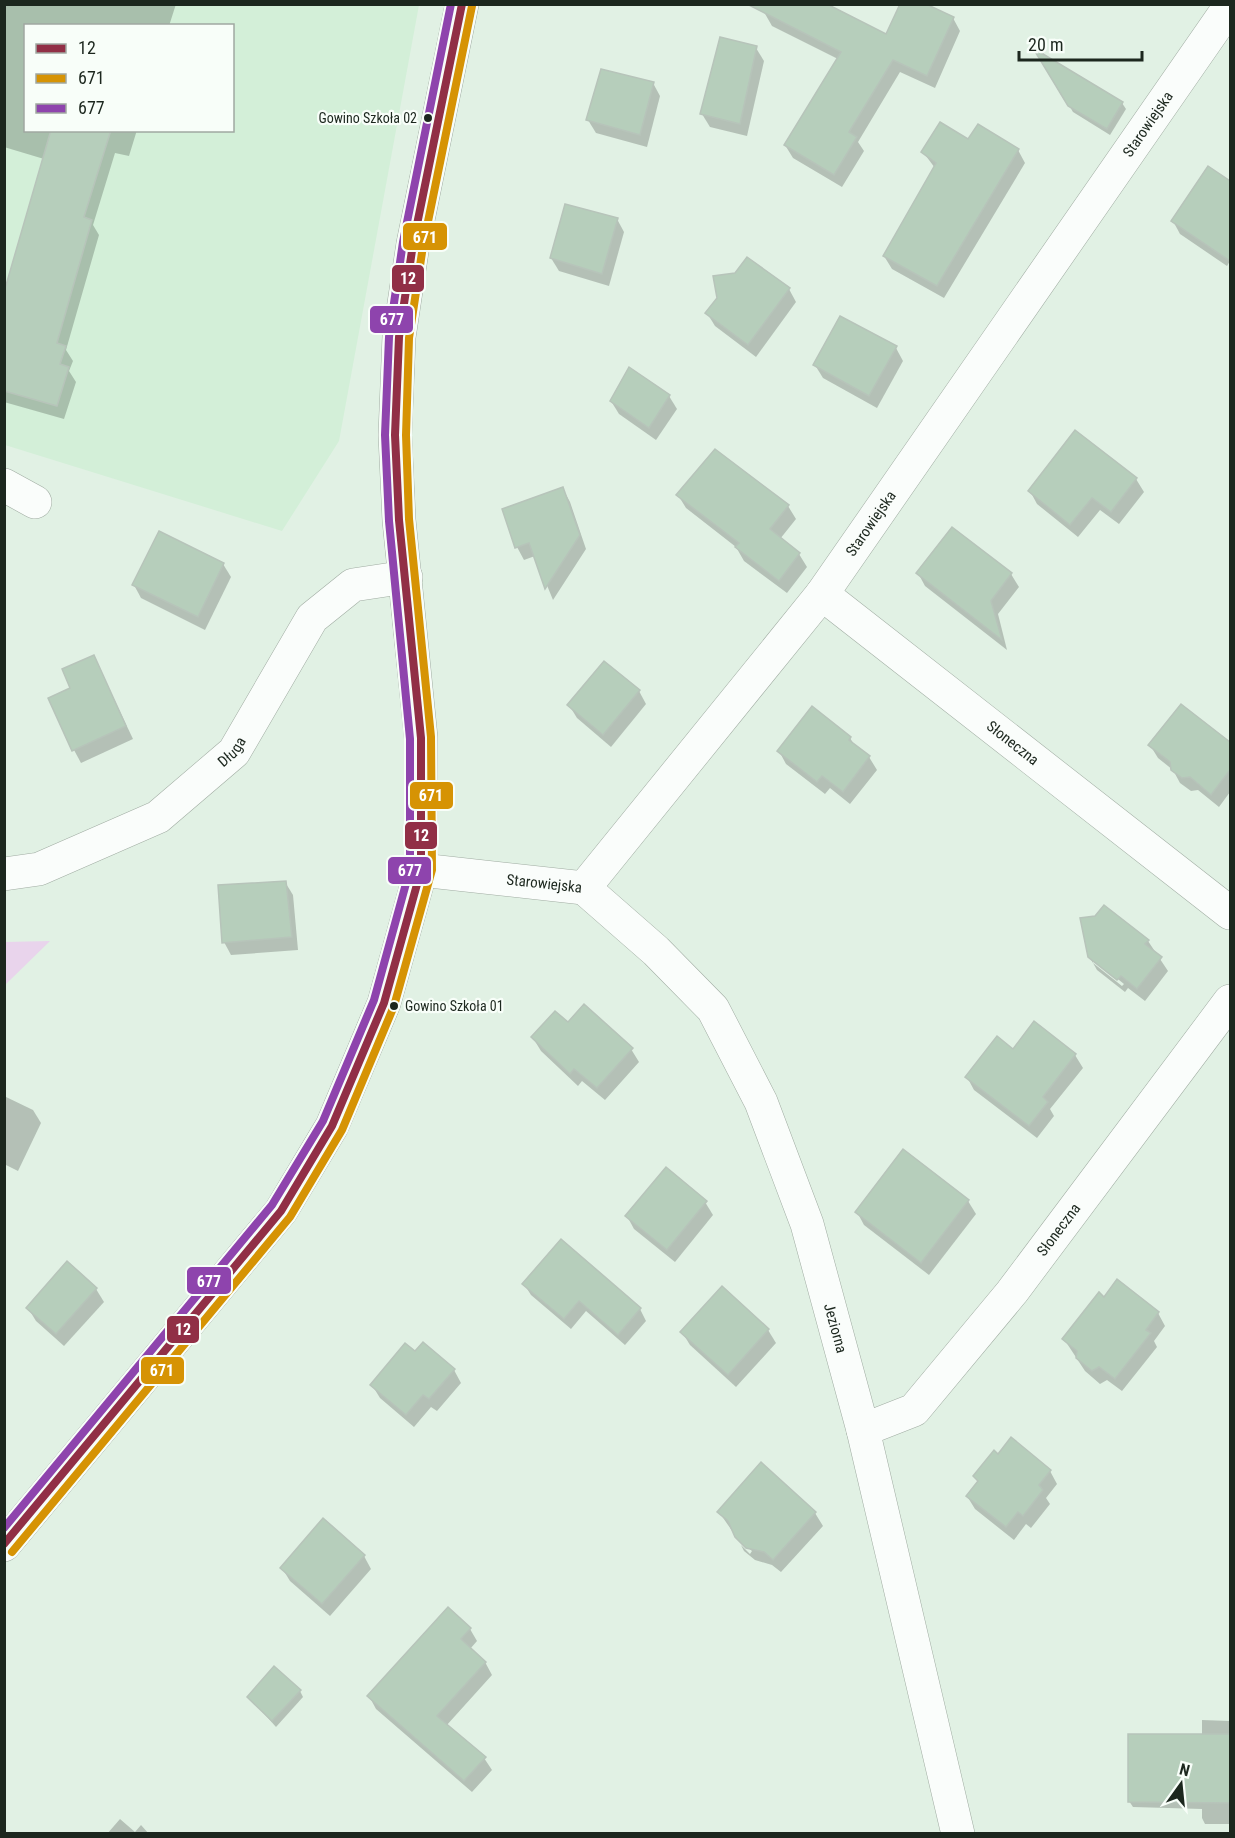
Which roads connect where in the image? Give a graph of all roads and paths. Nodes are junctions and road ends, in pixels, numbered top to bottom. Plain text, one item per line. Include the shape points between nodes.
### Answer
1 (462, 4) edge
2 (1230, 6) edge
3 (4, 484) edge
4 (35, 502) dead end
5 (406, 577) junction
6 (822, 594) junction
7 (421, 870) junction
8 (4, 874) edge
9 (584, 888) junction
10 (1230, 913) edge
11 (1230, 1001) edge
12 (864, 1430) junction
13 (4, 1545) edge
14 (958, 1833) edge

1 - 5 street via 413,244 399,337 394,435
2 - 6 street, Starowiejska
3 - 4 street
5 - 7 street via 421,738
5 - 8 street, Długa via 353,585 312,618 234,752 158,817 39,869
6 - 9 street, Starowiejska
6 - 10 street, Słoneczna
7 - 9 street, Starowiejska
7 - 13 street via 384,1003 332,1126 280,1211
9 - 12 street, Jeziorna via 656,951 712,1009 755,1091 807,1224
11 - 12 street, Słoneczna via 1012,1292 914,1410
12 - 14 street, Jeziorna

